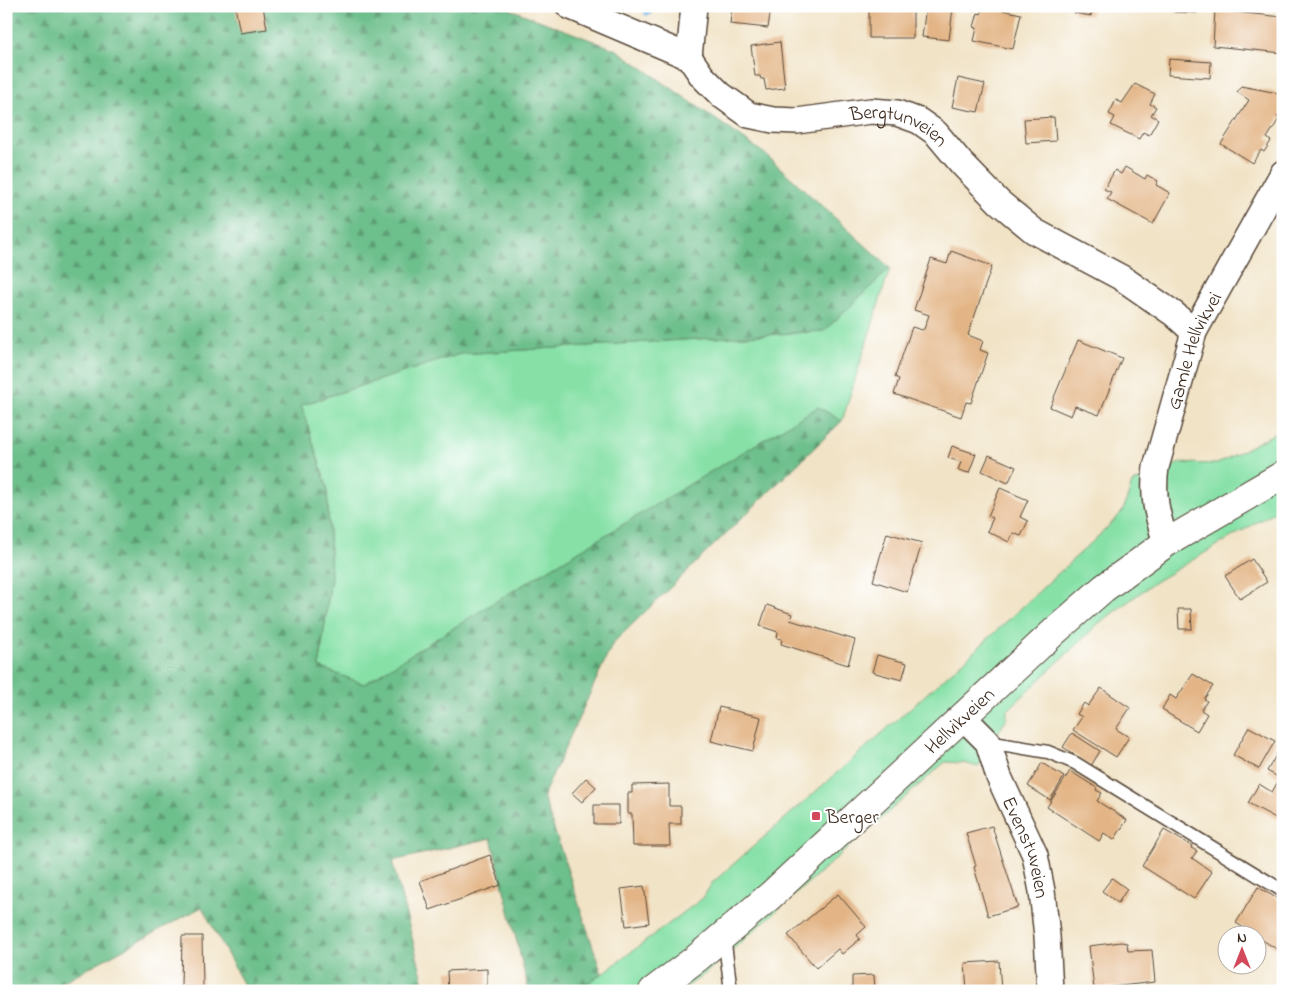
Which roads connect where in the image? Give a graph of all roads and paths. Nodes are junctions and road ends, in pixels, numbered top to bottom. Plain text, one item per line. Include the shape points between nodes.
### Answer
1 (569, 6) edge
2 (694, 6) edge
3 (689, 57) junction
4 (1283, 173) edge
5 (1194, 332) junction
6 (1283, 475) edge
7 (1166, 543) junction
8 (963, 717) junction
9 (988, 742) junction
10 (1283, 891) edge
11 (724, 936) junction
12 (653, 991) edge
13 (731, 991) edge
14 (1050, 991) edge

1 - 3 street
2 - 3 street
3 - 5 street, Bergtunveien via 721,95 749,114 797,121 871,111 897,113 919,121 936,133 999,202 1034,230 1122,278
4 - 5 street, Gamle Hellvikvei
5 - 7 street, Gamle Hellvikvei via 1156,467 1155,506
6 - 7 main road, Hellvikveien
7 - 8 main road, Hellvikveien via 1104,588
8 - 9 street, Evenstuveien
8 - 11 main road, Hellvikveien
9 - 10 lane via 1048,752 1075,764
9 - 14 street, Evenstuveien via 999,777 1034,856 1042,891
11 - 12 main road, Hellvikveien
11 - 13 lane

